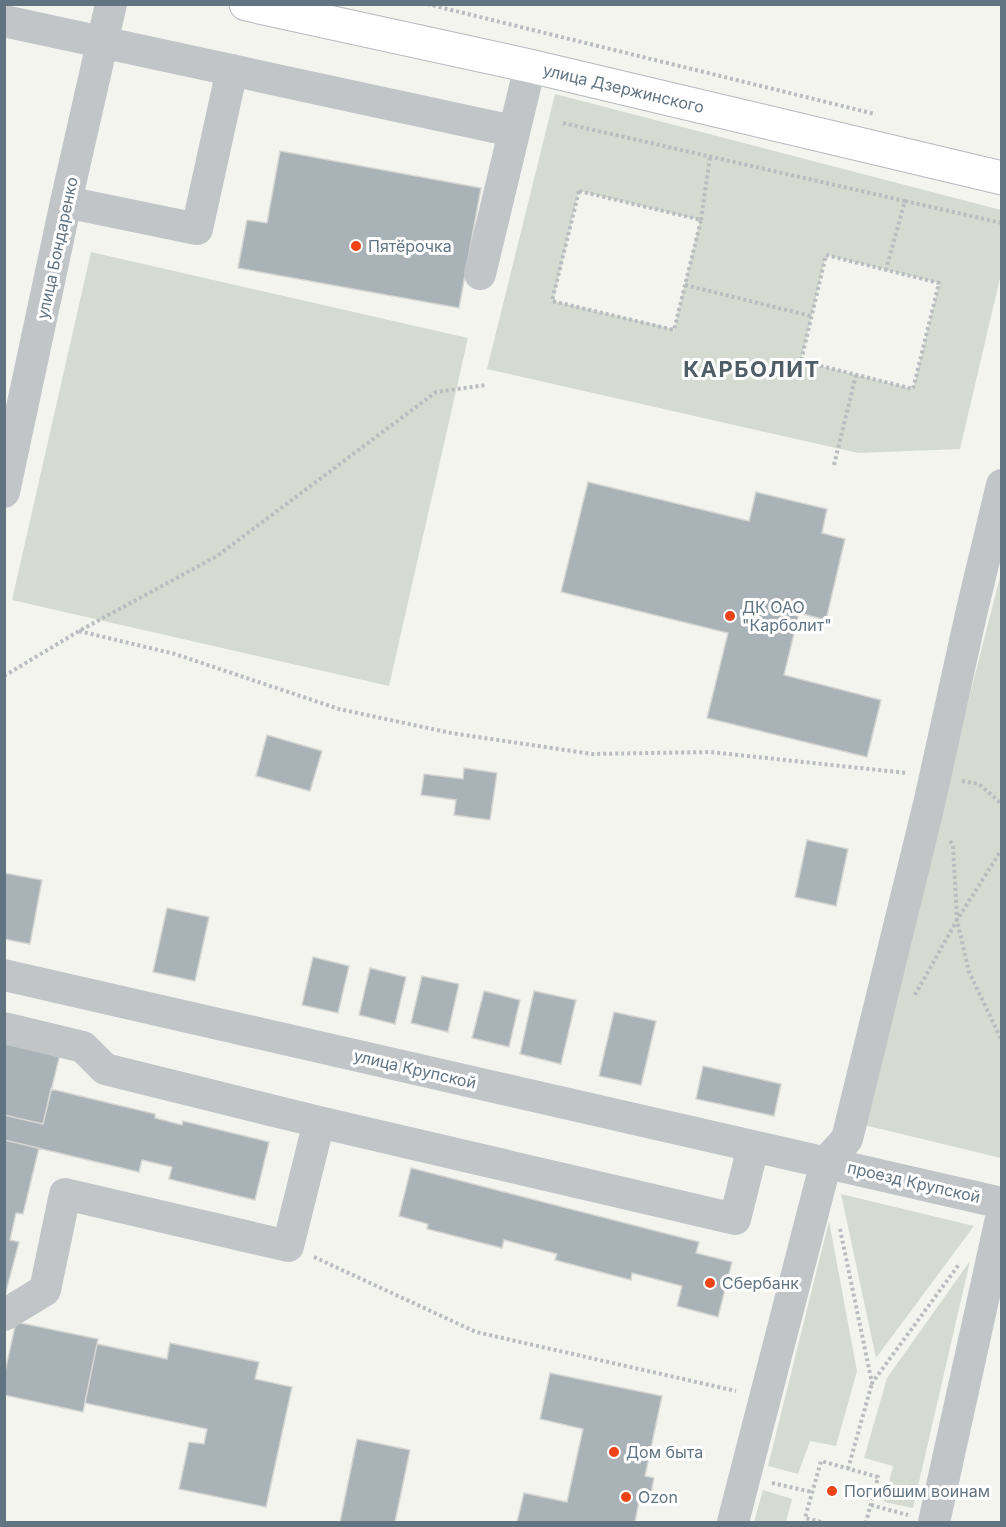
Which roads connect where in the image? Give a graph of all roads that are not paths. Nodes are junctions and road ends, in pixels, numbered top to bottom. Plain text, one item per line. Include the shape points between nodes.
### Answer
1 (111, 4) edge
2 (246, 4) edge
3 (4, 21) edge
4 (103, 42) junction
5 (530, 66) junction
6 (232, 70) junction
7 (513, 131) junction
8 (1002, 178) edge
9 (66, 202) junction
10 (480, 274) dead end
11 (1002, 486) edge
12 (4, 492) edge
13 (4, 975) edge
14 (4, 1028) edge
15 (319, 1122) junction
16 (753, 1147) junction
17 (826, 1162) junction
18 (1002, 1203) edge
19 (1002, 1214) edge
20 (4, 1315) edge
21 (733, 1522) edge
22 (934, 1522) edge

1 - 4 street, улица Бондаренко
2 - 5 main road, улица Дзержинского
3 - 4 street
4 - 6 street
4 - 9 street, улица Бондаренко
5 - 7 street
5 - 8 main road, улица Дзержинского
6 - 7 street
6 - 9 street via 197,229
7 - 10 street
9 - 12 street, улица Бондаренко
11 - 17 street via 847,1139
13 - 16 street, улица Крупской
14 - 15 street via 83,1047 105,1069
15 - 16 street via 735,1219
15 - 20 street via 288,1246 65,1194 45,1290
16 - 17 street, улица Крупской
17 - 18 street, проезд Крупской
17 - 21 street
19 - 22 street

